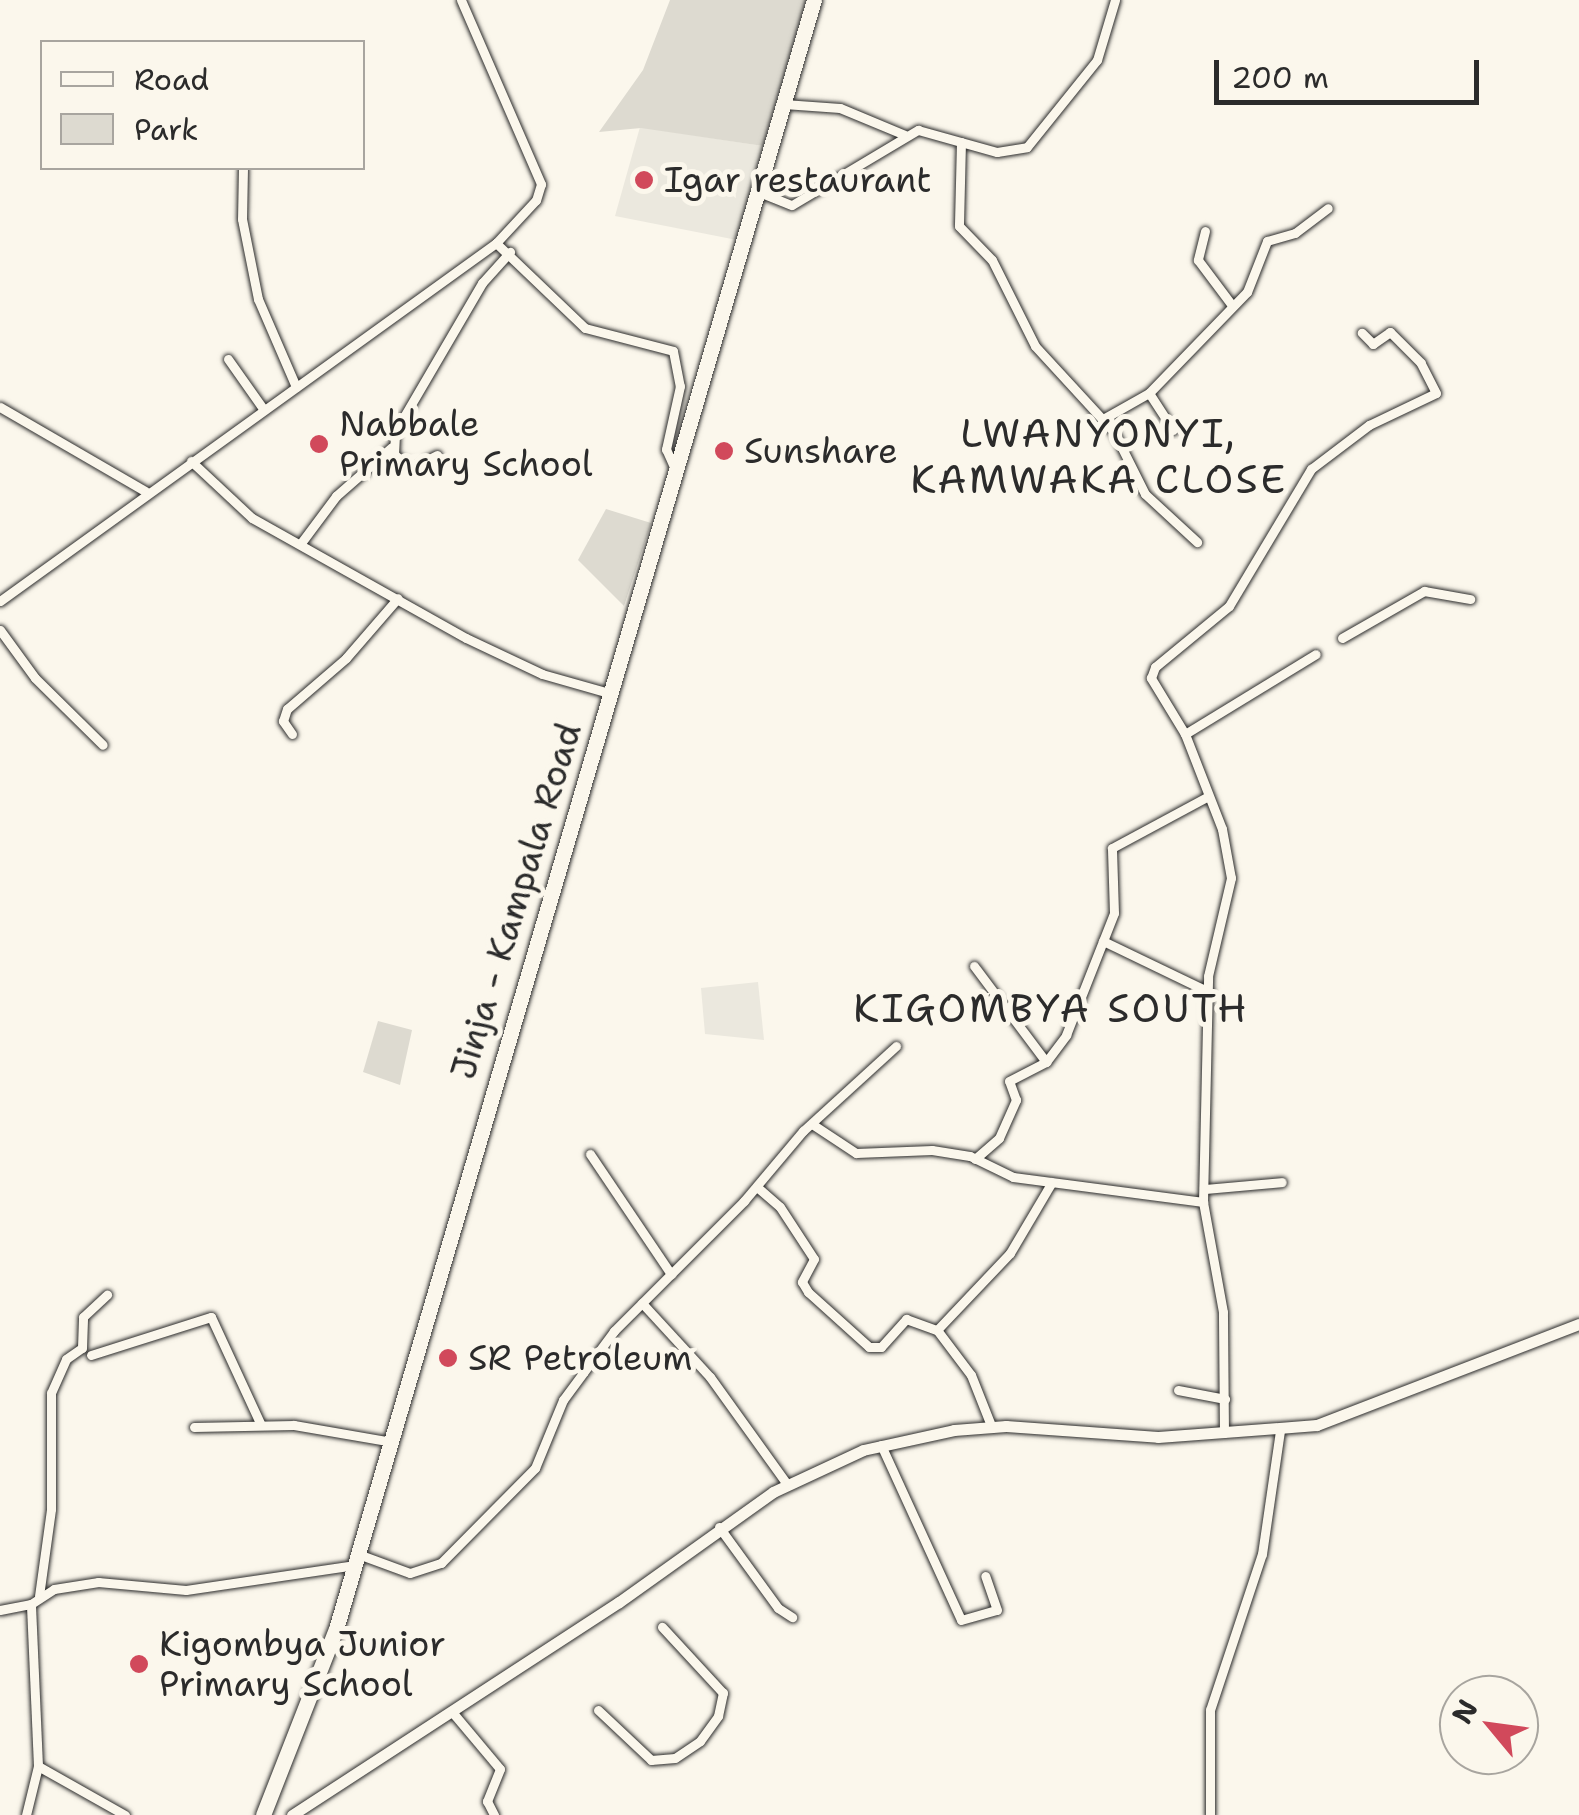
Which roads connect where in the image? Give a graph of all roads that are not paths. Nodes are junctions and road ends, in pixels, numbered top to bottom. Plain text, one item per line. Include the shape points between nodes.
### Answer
1 (461, 0) edge
2 (814, 0) edge
3 (1115, 0) edge
4 (784, 104) junction
5 (904, 135) junction
6 (960, 142) junction
7 (243, 170) edge
8 (759, 192) junction
9 (1328, 208) dead end
10 (1205, 231) dead end
11 (496, 243) junction
12 (510, 252) junction
13 (1231, 304) junction
14 (1362, 333) dead end
15 (228, 359) dead end
16 (296, 386) junction
17 (1150, 393) junction
18 (0, 407) edge
19 (264, 410) junction
20 (1103, 419) junction
21 (1173, 430) dead end
22 (392, 447) junction
23 (437, 455) dead end
24 (191, 461) junction
25 (674, 467) junction
26 (145, 490) junction
27 (1197, 542) dead end
28 (301, 544) junction
29 (398, 598) junction
30 (1470, 599) dead end
31 (0, 601) edge
32 (0, 630) edge
33 (1342, 638) dead end
34 (1316, 654) dead end
35 (609, 693) junction
36 (292, 734) dead end
37 (1185, 734) junction
38 (103, 745) dead end
39 (1205, 798) junction
40 (1103, 941) junction
41 (974, 966) dead end
42 (1209, 992) junction
43 (896, 1046) dead end
44 (1046, 1062) junction
45 (812, 1124) junction
46 (590, 1154) dead end
47 (975, 1159) junction
48 (1052, 1182) junction
49 (1282, 1182) dead end
50 (757, 1187) junction
51 (1204, 1189) junction
52 (1203, 1202) junction
53 (671, 1274) junction
54 (107, 1295) dead end
55 (642, 1303) junction
56 (1579, 1324) edge
57 (936, 1330) junction
58 (91, 1355) dead end
59 (1178, 1390) dead end
60 (1225, 1399) junction
61 (260, 1423) junction
62 (194, 1427) dead end
63 (992, 1428) junction
64 (1280, 1431) junction
65 (1224, 1432) junction
66 (392, 1442) junction
67 (880, 1445) junction
68 (787, 1484) junction
69 (719, 1527) junction
70 (357, 1560) junction
71 (985, 1576) dead end
72 (35, 1600) junction
73 (0, 1610) edge
74 (792, 1617) dead end
75 (662, 1627) dead end
76 (598, 1710) dead end
77 (453, 1713) junction
78 (38, 1766) junction
79 (26, 1815) edge
80 (126, 1815) edge
81 (264, 1815) edge
82 (292, 1815) edge
83 (494, 1815) edge
84 (1210, 1815) edge

1 - 11 street via 541,184 536,200
2 - 4 highway, Jinja - Kampala Road
3 - 6 street via 1096,60 1042,134 1027,147 997,152
4 - 5 street via 840,108
4 - 8 highway, Jinja - Kampala Road
5 - 6 street via 918,130
5 - 8 street via 792,205
6 - 20 street via 960,226 992,260 1036,346
7 - 16 street via 242,219 258,299
8 - 25 highway, Jinja - Kampala Road
9 - 13 street via 1295,234 1267,241 1247,292
10 - 13 street via 1198,260
11 - 12 street
11 - 16 street
12 - 22 street via 482,283
12 - 25 street via 585,328 673,351 680,386 666,449
13 - 17 street
14 - 37 street via 1373,344 1390,332 1421,363 1436,392 1369,425 1311,469 1230,606 1155,667 1151,678
15 - 19 street
16 - 19 street
17 - 20 street
17 - 21 street
18 - 26 street
19 - 24 street
20 - 27 street via 1145,494
22 - 23 street via 417,465
22 - 28 street via 336,496
24 - 26 street
24 - 28 street via 228,500
25 - 35 highway, Jinja - Kampala Road
26 - 31 street
28 - 29 street
29 - 35 street via 542,674
29 - 36 street via 346,658 287,709 282,720
30 - 33 street via 1424,591
32 - 38 street via 36,678
34 - 37 street
35 - 66 highway, Jinja - Kampala Road
37 - 39 street
39 - 40 street via 1112,848 1114,913
39 - 42 street via 1226,841 1231,895 1212,951
40 - 42 street
40 - 44 street via 1066,1035
41 - 44 street
42 - 51 street
43 - 45 street
44 - 47 street via 1009,1081 1016,1100 999,1138
45 - 47 street via 856,1153 932,1150
45 - 50 street
46 - 53 street
47 - 48 street via 1012,1178
48 - 52 street
48 - 57 street via 1010,1254
49 - 51 street
50 - 53 street
50 - 57 street via 780,1207 814,1258 802,1282 808,1292 869,1347 881,1347 906,1319
51 - 52 street
52 - 60 street via 1223,1312
53 - 55 street
54 - 72 street via 84,1316 82,1348 66,1359 53,1383 51,1510
55 - 68 street via 710,1378
55 - 70 street via 574,1380 535,1468 441,1563 410,1573
56 - 64 street via 1340,1420
57 - 63 street via 971,1375
58 - 61 street via 211,1317
59 - 60 street
60 - 65 street
61 - 62 street
61 - 66 street
63 - 65 street via 1158,1437
63 - 67 street
64 - 65 street
64 - 84 street via 1262,1554 1210,1710
66 - 70 highway, Jinja - Kampala Road
67 - 68 street
67 - 71 street via 961,1620 997,1610
68 - 69 street
69 - 74 street via 778,1608
69 - 77 street
70 - 72 street via 186,1590 109,1581
70 - 81 highway, Jinja - Kampala Road via 318,1684
72 - 73 street
72 - 78 street
75 - 76 street via 724,1693 700,1741 675,1758 651,1760
77 - 82 street
77 - 83 street via 500,1769 487,1801
78 - 79 street
78 - 80 street

